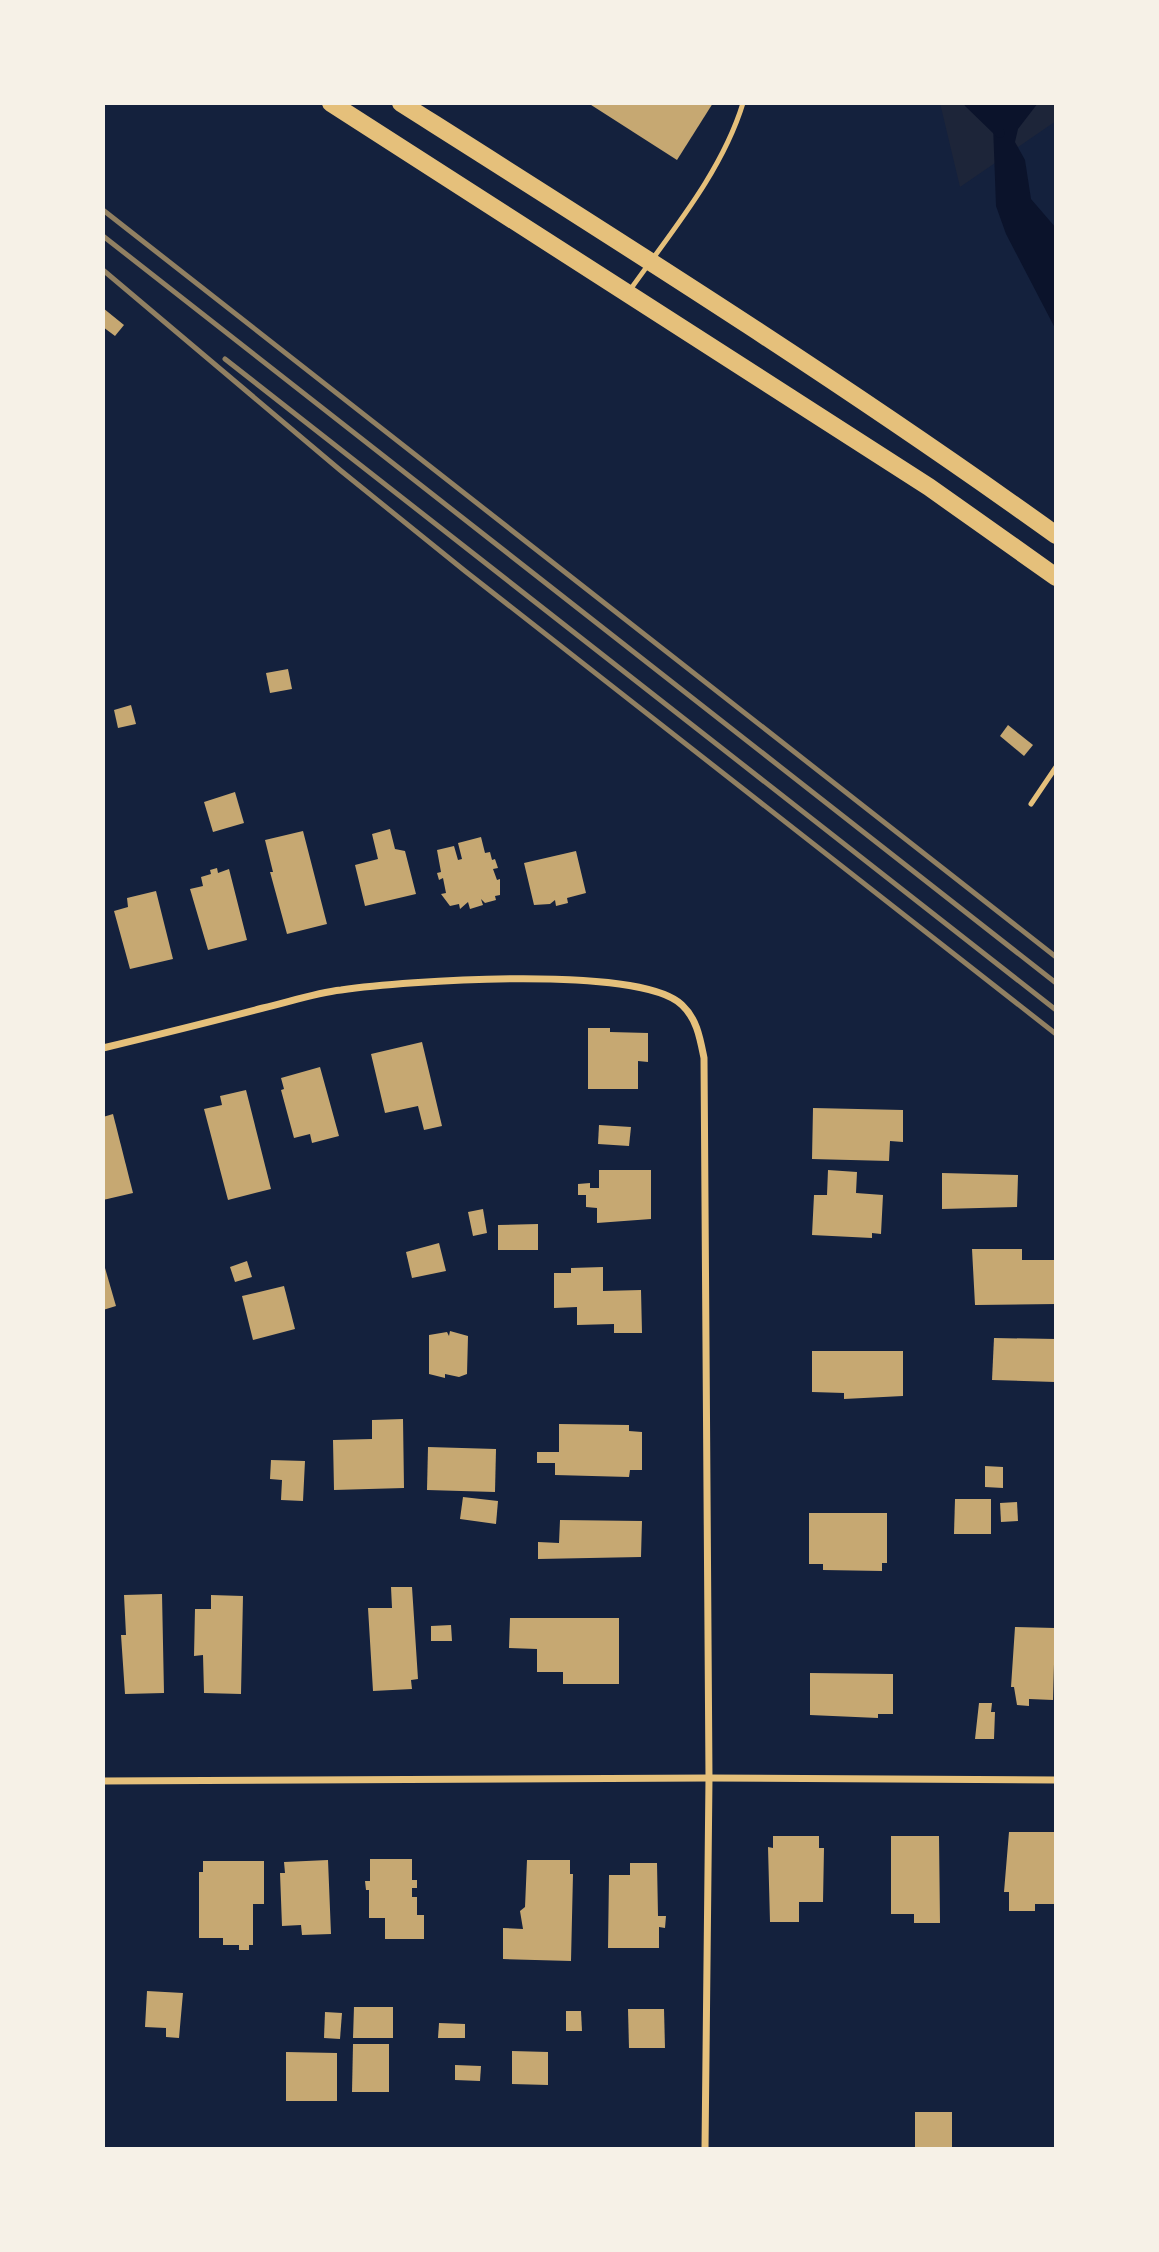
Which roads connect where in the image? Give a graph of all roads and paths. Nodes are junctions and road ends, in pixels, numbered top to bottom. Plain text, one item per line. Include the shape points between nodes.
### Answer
1 (331, 103) edge
2 (401, 103) edge
3 (743, 103) edge
4 (650, 261) junction
5 (628, 293) junction
6 (1056, 534) edge
7 (1056, 577) edge
8 (1056, 767) edge
9 (1031, 804) dead end
10 (103, 1048) edge
11 (709, 1778) junction
12 (1056, 1780) edge
13 (103, 1781) edge
14 (705, 2149) edge

1 - 5 main road
2 - 4 main road
3 - 4 lane via 734,132 715,166
4 - 5 lane
4 - 6 main road via 948,457
5 - 7 main road via 929,487
8 - 9 lane
10 - 11 street via 338,990 409,982 533,978 607,982 647,989 681,1003 696,1025 704,1058
11 - 12 street
11 - 13 street
11 - 14 street

